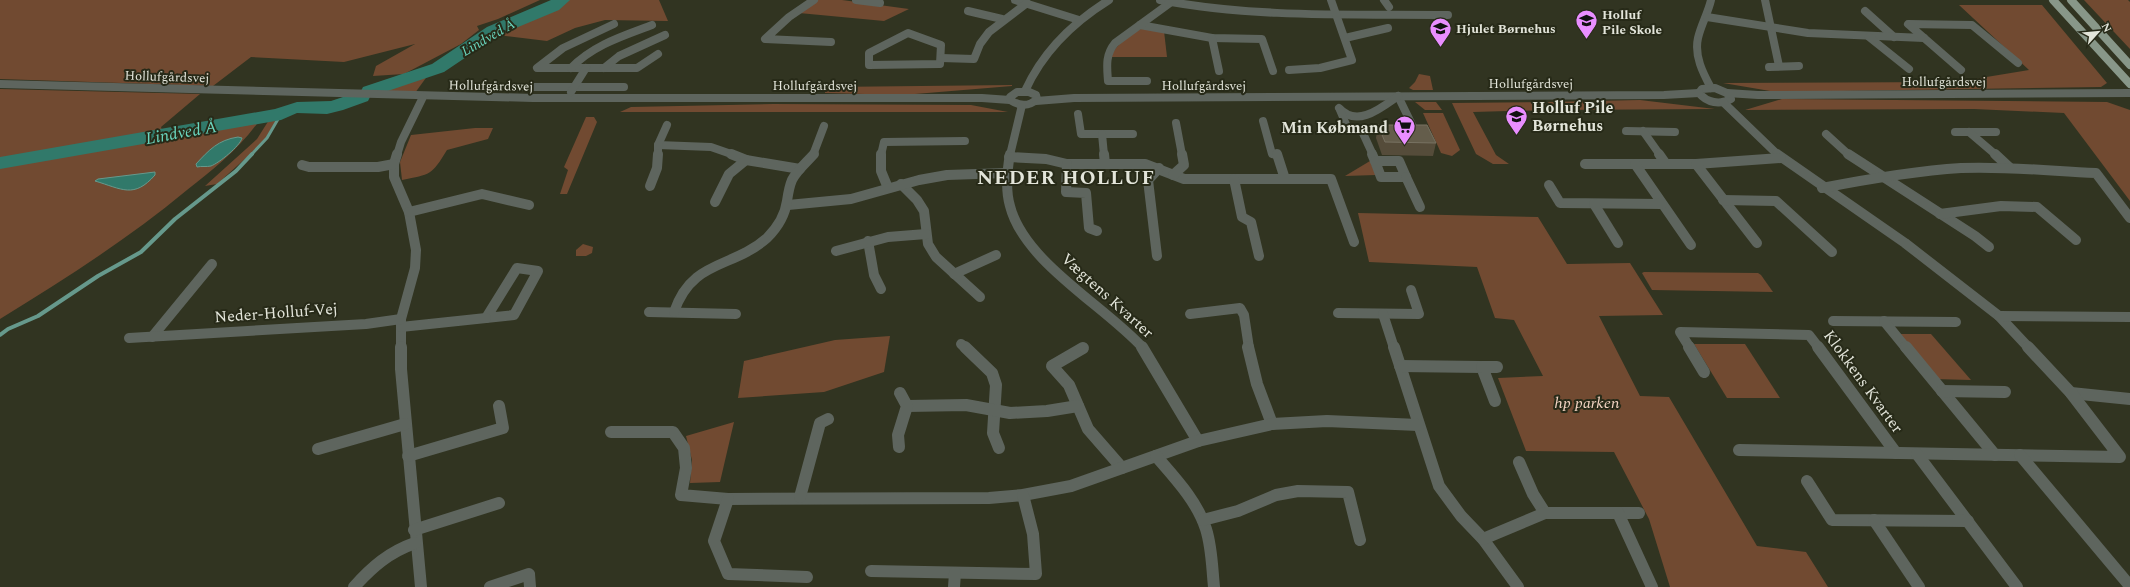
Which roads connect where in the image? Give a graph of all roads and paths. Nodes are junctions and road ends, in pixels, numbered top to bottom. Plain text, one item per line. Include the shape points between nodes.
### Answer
1 (814, 0) edge
2 (856, 0) edge
3 (1015, 0) edge
4 (1047, 0) edge
5 (1109, 0) edge
6 (1160, 0) edge
7 (1331, 0) edge
8 (1384, 0) edge
9 (1711, 0) edge
10 (1765, 0) edge
11 (2053, 0) edge
12 (2071, 0) edge
13 (1173, 1) edge
14 (880, 3) dead end
15 (1027, 3) junction
16 (1038, 6) junction
17 (1389, 7) dead end
18 (968, 11) dead end
19 (1865, 11) dead end
20 (1336, 14) junction
21 (1448, 15) dead end
22 (1707, 18) junction
23 (1002, 19) junction
24 (1079, 20) junction
25 (614, 24) dead end
26 (652, 25) dead end
27 (1140, 25) junction
28 (1388, 28) dead end
29 (1770, 29) junction
30 (665, 35) dead end
31 (1869, 37) junction
32 (1894, 37) junction
33 (1212, 38) junction
34 (1345, 38) junction
35 (1924, 38) junction
36 (831, 42) dead end
37 (2006, 53) junction
38 (2019, 53) dead end
39 (658, 54) dead end
40 (941, 58) junction
41 (2018, 62) dead end
42 (2130, 65) edge
43 (1779, 66) junction
44 (1799, 66) dead end
45 (1769, 67) dead end
46 (571, 68) junction
47 (586, 68) junction
48 (604, 68) junction
49 (1909, 69) dead end
50 (1289, 70) dead end
51 (1961, 70) dead end
52 (1219, 71) dead end
53 (1273, 71) dead end
54 (1148, 81) dead end
55 (0, 84) edge
56 (2130, 84) edge
57 (495, 87) dead end
58 (574, 87) junction
59 (624, 87) dead end
60 (1711, 88) junction
61 (1025, 91) junction
62 (2130, 93) edge
63 (1701, 95) junction
64 (1398, 96) junction
65 (423, 97) junction
66 (1335, 97) junction
67 (1727, 97) junction
68 (567, 98) junction
69 (1011, 98) junction
70 (1036, 98) junction
71 (1022, 105) junction
72 (1340, 110) junction
73 (1078, 114) dead end
74 (1263, 121) dead end
75 (1176, 123) dead end
76 (667, 125) dead end
77 (824, 126) dead end
78 (1361, 129) junction
79 (1626, 131) dead end
80 (1642, 132) junction
81 (1675, 132) dead end
82 (1955, 132) dead end
83 (1969, 132) junction
84 (1996, 132) dead end
85 (1102, 134) junction
86 (1133, 134) dead end
87 (1826, 134) dead end
88 (965, 141) dead end
89 (658, 145) junction
90 (1009, 157) junction
91 (1781, 158) junction
92 (746, 160) junction
93 (1375, 161) junction
94 (394, 164) junction
95 (1067, 164) junction
96 (1105, 164) junction
97 (1585, 164) dead end
98 (1635, 164) junction
99 (1666, 164) junction
100 (1696, 164) junction
101 (302, 165) dead end
102 (1159, 168) junction
103 (2010, 168) junction
104 (800, 169) junction
105 (1006, 173) junction
106 (1173, 175) junction
107 (1881, 176) junction
108 (1406, 177) junction
109 (1234, 179) junction
110 (1285, 179) junction
111 (901, 184) junction
112 (1549, 185) dead end
113 (650, 186) dead end
114 (888, 188) junction
115 (1822, 188) junction
116 (1723, 200) junction
117 (715, 202) dead end
118 (1594, 204) junction
119 (1662, 204) junction
120 (529, 205) dead end
121 (788, 205) junction
122 (1420, 207) dead end
123 (409, 212) junction
124 (1940, 214) junction
125 (2130, 218) edge
126 (1097, 231) dead end
127 (926, 234) junction
128 (2076, 240) dead end
129 (868, 241) junction
130 (1354, 242) dead end
131 (1618, 243) dead end
132 (1756, 243) dead end
133 (1691, 245) dead end
134 (1989, 247) dead end
135 (836, 251) dead end
136 (1832, 252) dead end
137 (996, 255) dead end
138 (1156, 256) dead end
139 (1259, 256) dead end
140 (212, 264) dead end
141 (954, 274) junction
142 (881, 289) dead end
143 (1411, 290) dead end
144 (980, 297) dead end
145 (649, 312) dead end
146 (674, 312) junction
147 (736, 314) dead end
148 (1190, 314) dead end
149 (1338, 314) dead end
150 (1383, 314) junction
151 (1999, 316) junction
152 (2130, 317) edge
153 (486, 318) junction
154 (1833, 321) dead end
155 (1884, 321) junction
156 (1956, 322) dead end
157 (401, 323) junction
158 (152, 337) junction
159 (129, 338) dead end
160 (961, 344) dead end
161 (1083, 348) dead end
162 (1400, 366) junction
163 (1482, 367) junction
164 (1497, 367) dead end
165 (1704, 372) dead end
166 (1942, 391) junction
167 (2005, 392) dead end
168 (900, 393) dead end
169 (2071, 393) junction
170 (2130, 399) edge
171 (1495, 401) dead end
172 (499, 406) dead end
173 (907, 406) junction
174 (1078, 406) junction
175 (994, 411) junction
176 (828, 419) dead end
177 (405, 424) junction
178 (1272, 424) junction
179 (1418, 425) junction
180 (611, 432) dead end
181 (1198, 441) junction
182 (899, 447) dead end
183 (999, 448) dead end
184 (318, 449) dead end
185 (1739, 450) dead end
186 (1896, 454) junction
187 (1918, 454) junction
188 (1995, 455) junction
189 (2020, 455) junction
190 (408, 456) junction
191 (1156, 456) junction
192 (1520, 462) dead end
193 (1122, 468) junction
194 (1807, 481) dead end
195 (1023, 495) junction
196 (800, 497) junction
197 (728, 499) junction
198 (499, 503) dead end
199 (1545, 513) junction
200 (1618, 513) junction
201 (1639, 513) dead end
202 (1203, 520) junction
203 (1874, 520) junction
204 (1968, 521) junction
205 (415, 536) junction
206 (1483, 539) junction
207 (1360, 540) dead end
208 (871, 570) dead end
209 (955, 574) junction
210 (807, 577) dead end
211 (2130, 586) edge
212 (354, 587) edge
213 (421, 587) edge
214 (490, 587) edge
215 (530, 587) edge
216 (954, 587) edge
217 (1214, 587) edge
218 (1518, 587) edge
219 (1652, 587) edge
220 (1919, 587) edge
221 (2017, 587) edge

1 - 36 street via 789,16 765,38
2 - 14 street
3 - 15 street
4 - 16 street
5 - 24 street
6 - 13 street
7 - 20 street
8 - 17 street
9 - 22 street
10 - 29 street
11 - 56 main road
12 - 42 main road
13 - 20 street via 1201,8 1257,13
13 - 27 street
15 - 16 street
15 - 23 street
16 - 24 street
18 - 23 street
19 - 32 street
20 - 21 street
20 - 34 street
22 - 29 street
22 - 60 street via 1698,38 1697,49 1700,67
23 - 40 street via 979,46 974,59
24 - 61 street via 1059,37 1045,55
25 - 46 street via 558,50 536,68
26 - 46 street via 590,51
27 - 33 street
27 - 54 street via 1109,48 1106,55 1108,81
28 - 34 street
29 - 31 street
29 - 43 street
30 - 48 street via 618,56
31 - 32 street
31 - 49 street
32 - 35 street
33 - 52 street
33 - 53 street via 1262,39
34 - 50 street via 1352,60 1320,68
35 - 37 street via 1908,24 1972,25
35 - 51 street
37 - 38 street
37 - 41 street
39 - 48 street via 637,68
40 - 40 street via 940,64 868,65 869,53 908,33 941,45
43 - 44 street
43 - 45 street
46 - 47 street
47 - 48 street
47 - 58 street
55 - 65 street, Hollufgårdsvej
57 - 58 street
58 - 59 street
58 - 68 street
60 - 63 street via 1702,89
60 - 67 street
61 - 69 street
61 - 70 street
62 - 67 street, Hollufgårdsvej
63 - 64 street, Hollufgårdsvej
63 - 67 street, Hollufgårdsvej
64 - 66 street, Hollufgårdsvej
64 - 72 street via 1374,114 1350,116
64 - 78 street via 1414,129
65 - 68 street, Hollufgårdsvej
65 - 94 street via 401,142
66 - 70 street, Hollufgårdsvej
66 - 72 street
67 - 91 street, Klokkens Kvarter
68 - 69 street, Hollufgårdsvej
69 - 71 street
70 - 71 street
71 - 90 street, Vægtens Kvarter
72 - 78 street via 1348,129
73 - 85 street via 1082,134
74 - 110 street via 1272,154 1277,154
75 - 106 street via 1184,165
76 - 89 street
77 - 104 street via 814,154
78 - 93 street
79 - 80 street
80 - 81 street
80 - 99 street
82 - 83 street
83 - 84 street
83 - 103 street
85 - 86 street
85 - 96 street
87 - 107 street via 1844,152
88 - 114 street via 884,142 879,165 881,176
89 - 92 street via 711,147
89 - 113 street via 657,168
90 - 95 street via 1046,159
90 - 105 street, Vægtens Kvarter
91 - 100 street
91 - 115 street, Klokkens Kvarter
92 - 104 street
92 - 117 street via 729,174
93 - 108 street via 1399,161
93 - 108 street via 1381,177
94 - 101 street via 378,167
94 - 123 street via 394,178
95 - 96 street
95 - 126 street via 1066,192 1086,193 1089,228
96 - 102 street via 1145,164
97 - 98 street
98 - 99 street
98 - 119 street
99 - 100 street
100 - 116 street
102 - 106 street
102 - 138 street via 1148,180
103 - 107 street via 1945,169
103 - 125 street via 2096,173
104 - 121 street via 790,185
105 - 111 street via 947,175
105 - 181 street, Vægtens Kvarter via 1007,196 1015,221 1031,245 1044,260 1142,347
106 - 109 street via 1184,179
107 - 115 street
107 - 124 street
108 - 122 street
109 - 110 street
109 - 139 street via 1242,216 1251,222
110 - 130 street via 1331,179
111 - 114 street
111 - 127 street via 924,211
112 - 118 street via 1560,203
114 - 121 street via 851,199
115 - 151 street, Klokkens Kvarter via 1905,243
116 - 132 street
116 - 136 street via 1776,201 1792,218 1820,238
118 - 119 street
118 - 131 street
119 - 133 street
120 - 123 street via 482,194
121 - 146 street via 776,228 752,248 715,265 697,277 680,295
123 - 157 street via 416,250 416,268
124 - 128 street via 2000,206 2037,207
124 - 134 street
127 - 129 street
127 - 141 street via 928,244 936,257
129 - 135 street
129 - 142 street via 874,275
137 - 141 street
140 - 158 street
141 - 144 street
143 - 150 street via 1419,314
145 - 146 street
146 - 147 street
148 - 178 street via 1240,308 1244,315 1250,365 1259,397
149 - 150 street
150 - 162 street
151 - 152 street
151 - 169 street, Klokkens Kvarter
153 - 153 street, Neder-Holluf-Vej via 514,315 538,271 517,268
153 - 157 street, Neder-Holluf-Vej
154 - 155 street, Klokkens Kvarter
155 - 156 street, Klokkens Kvarter
155 - 166 street
157 - 158 street, Neder-Holluf-Vej
157 - 177 street
158 - 159 street, Neder-Holluf-Vej
160 - 175 street via 992,374 996,385
161 - 174 street via 1052,366 1069,385
162 - 163 street
162 - 179 street
163 - 164 street
163 - 171 street
165 - 186 street, Klokkens Kvarter via 1680,332 1809,334
166 - 167 street
166 - 188 street
168 - 173 street
169 - 170 street
169 - 189 street, Klokkens Kvarter via 2120,457
172 - 190 street via 503,428
173 - 175 street via 966,404
173 - 182 street via 898,435
174 - 175 street via 1047,411
174 - 193 street via 1088,429
175 - 183 street via 993,433
176 - 196 street via 820,423
177 - 184 street
177 - 190 street
178 - 179 street via 1327,421
178 - 181 street
179 - 206 street via 1439,486 1461,516
180 - 197 street via 673,432 684,448 686,468 681,495
181 - 191 street
185 - 186 street, Klokkens Kvarter
186 - 187 street, Klokkens Kvarter
187 - 188 street, Klokkens Kvarter
187 - 204 street
188 - 189 street, Klokkens Kvarter
189 - 211 street
190 - 205 street
191 - 193 street
191 - 202 street via 1181,486
192 - 199 street via 1533,494
193 - 195 street via 1072,486
194 - 203 street via 1832,520
195 - 196 street via 989,498
195 - 209 street via 1035,539 1036,574
196 - 197 street
197 - 210 street via 714,541 728,574
198 - 205 street
199 - 200 street
199 - 206 street
200 - 201 street
200 - 219 street
202 - 207 street via 1238,511 1276,495 1298,491 1348,492
202 - 217 street via 1211,550
203 - 204 street
203 - 220 street
204 - 221 street
205 - 212 street via 373,565
205 - 213 street
206 - 218 street
208 - 209 street
209 - 216 street
214 - 215 street via 529,574

